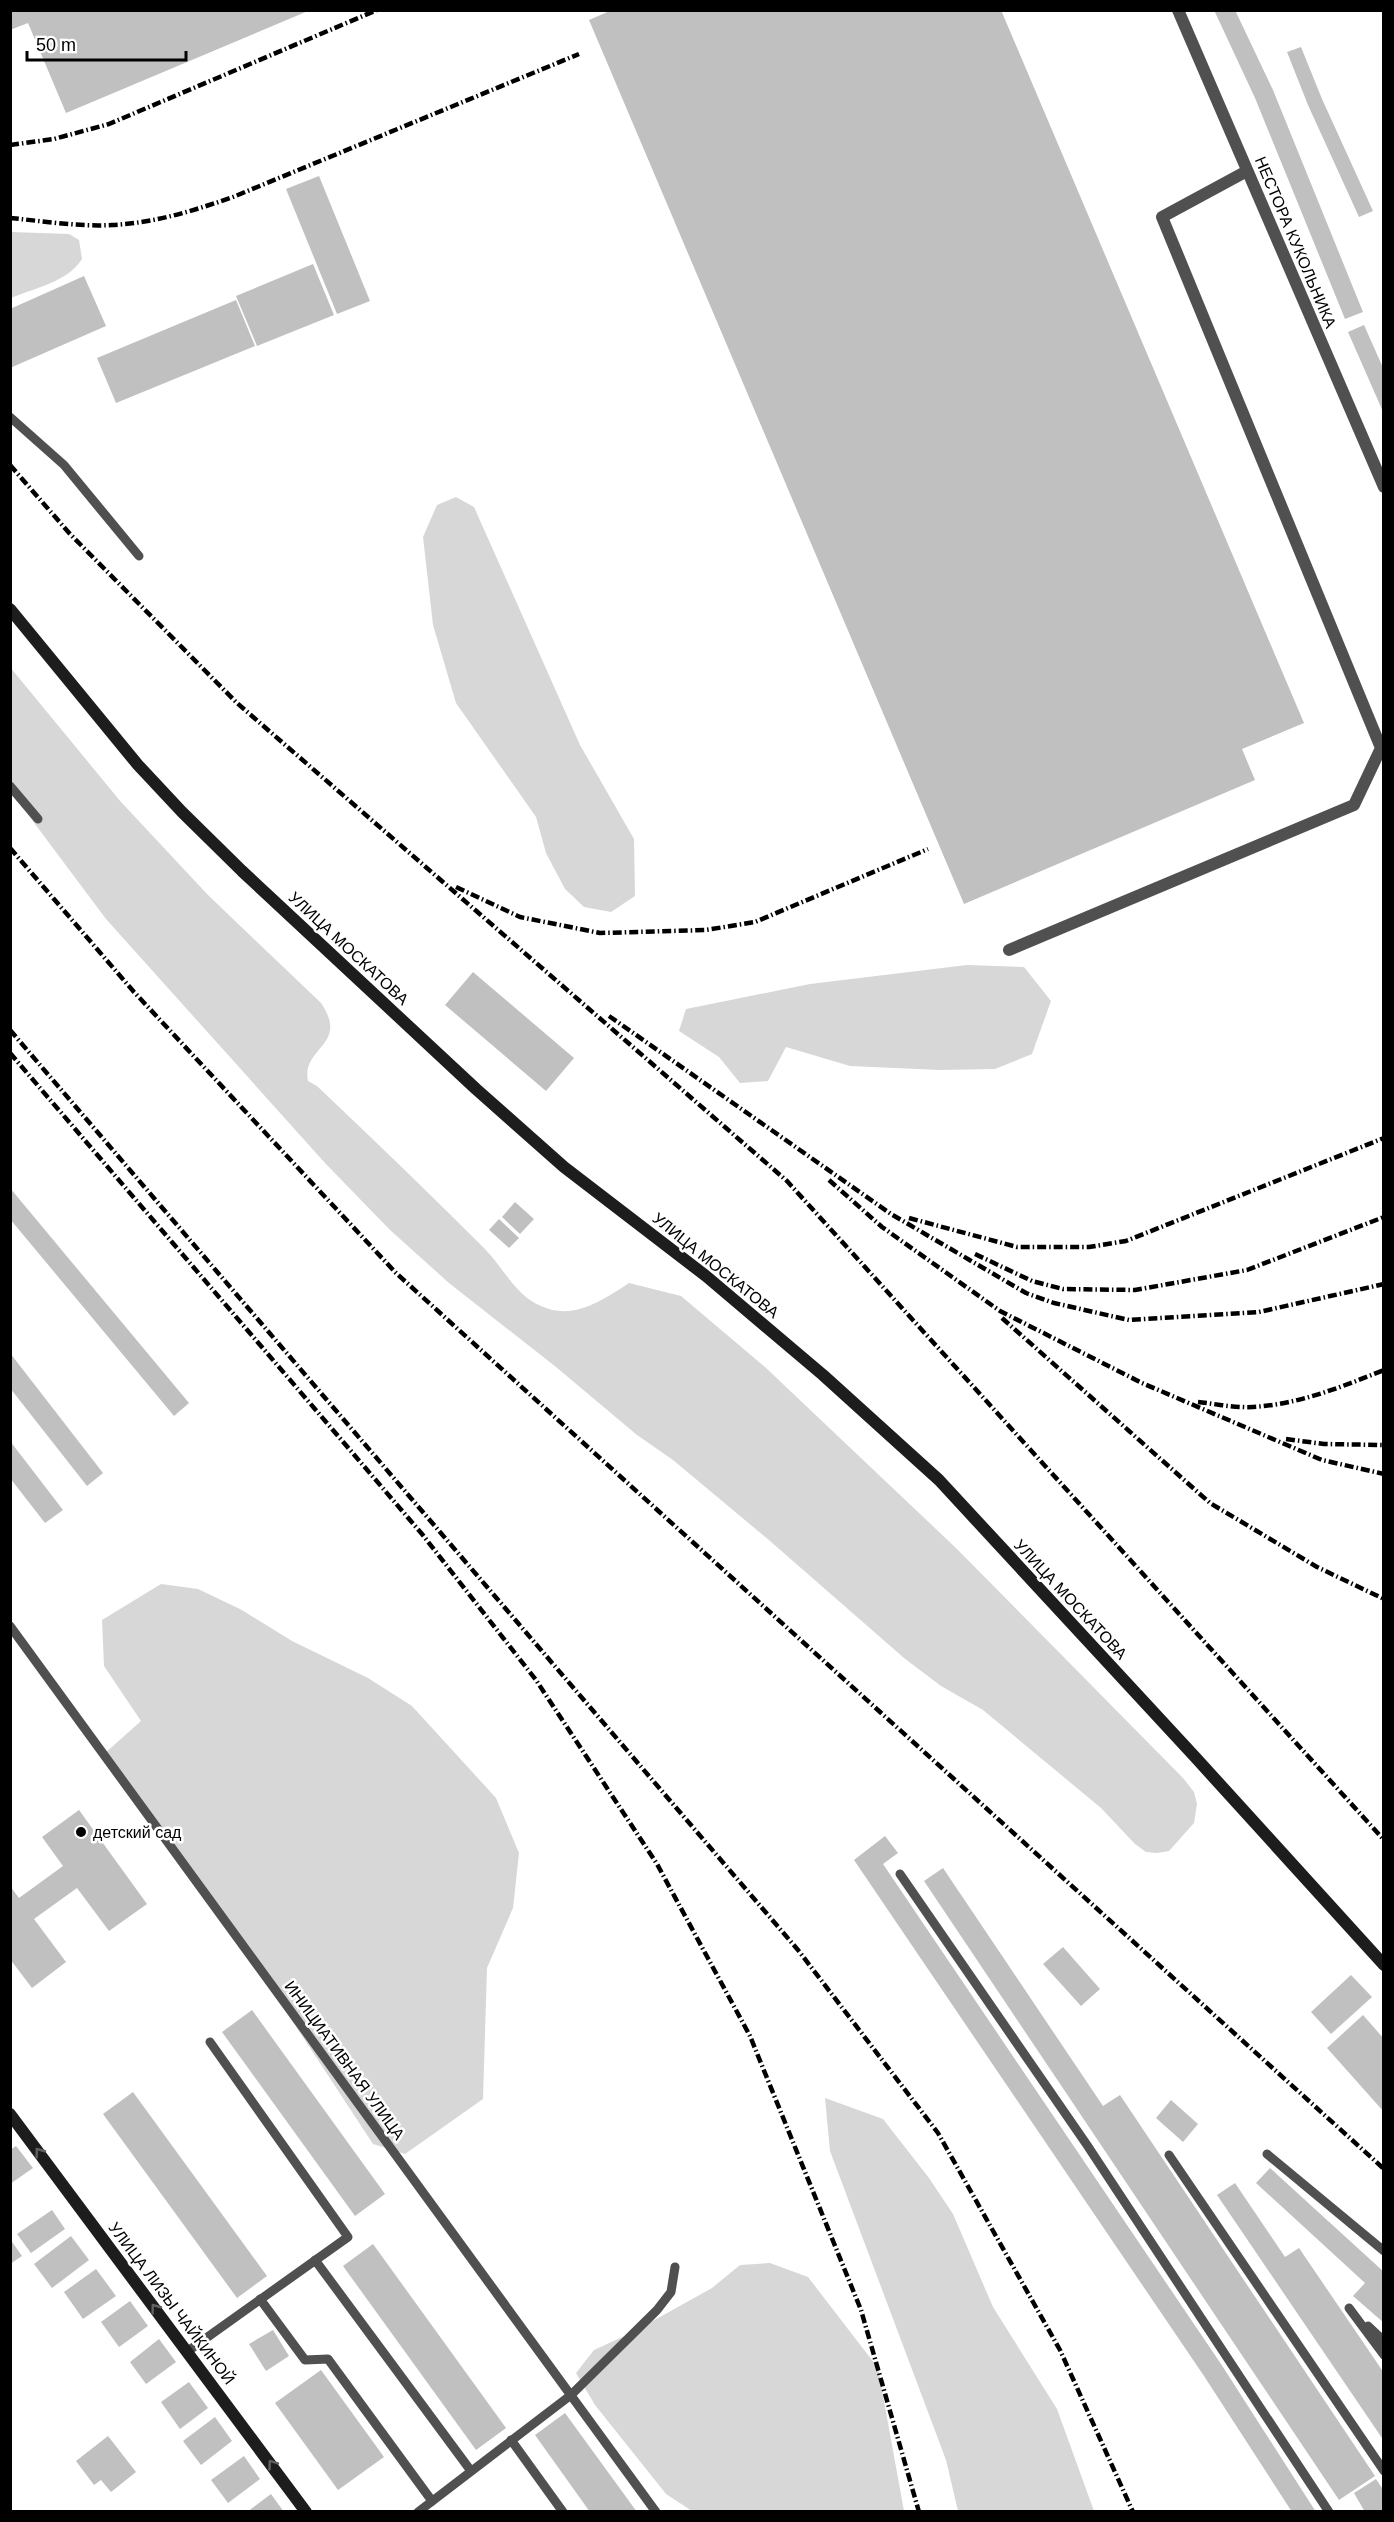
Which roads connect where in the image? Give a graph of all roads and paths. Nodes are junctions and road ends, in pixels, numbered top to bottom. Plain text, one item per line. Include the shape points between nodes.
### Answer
1 (1178, 10) edge
2 (1247, 171) junction
3 (10, 417) edge
4 (1383, 487) edge
5 (139, 556) dead end
6 (10, 609) edge
7 (10, 786) edge
8 (38, 819) dead end
9 (1009, 950) dead end
10 (10, 1626) edge
11 (900, 1874) dead end
12 (1383, 1965) edge
13 (210, 2042) dead end
14 (13, 2122) edge
15 (1267, 2154) dead end
16 (1169, 2155) dead end
17 (1383, 2251) edge
18 (315, 2260) junction
19 (675, 2267) dead end
20 (260, 2299) junction
21 (1383, 2341) edge
22 (188, 2351) junction
23 (1383, 2355) edge
24 (571, 2395) junction
25 (511, 2440) junction
26 (471, 2471) junction
27 (1383, 2472) edge
28 (432, 2500) junction
29 (306, 2511) edge
30 (418, 2511) edge
31 (562, 2511) edge
32 (656, 2511) edge
33 (1329, 2511) edge

1 - 2 street, НЕСТОРА КУКОЛЬНИКА
2 - 4 street, НЕСТОРА КУКОЛЬНИКА
2 - 9 street via 1162,217 1381,748 1354,805
3 - 5 lane via 64,465
6 - 12 main road, УЛИЦА МОСКАТОВА via 138,765 242,871 564,1167 706,1276 939,1480
7 - 8 lane
10 - 24 lane, ИНИЦИАТИВНАЯ УЛИЦА
11 - 33 lane via 1087,2145
13 - 18 lane via 348,2237
22 -> 14 main road, УЛИЦА ЛИЗЫ ЧАЙКИНОЙ
15 - 17 lane
16 - 27 lane
18 - 20 lane
18 - 26 lane
19 - 24 lane via 671,2292 657,2310
20 - 22 lane
20 - 28 lane via 305,2360 328,2359
21 - 23 lane via 1349,2308
29 -> 22 main road, УЛИЦА ЛИЗЫ ЧАЙКИНОЙ
24 - 25 lane
24 - 32 lane, ИНИЦИАТИВНАЯ УЛИЦА
25 - 26 lane
25 - 31 lane
26 - 28 lane
28 - 30 lane

